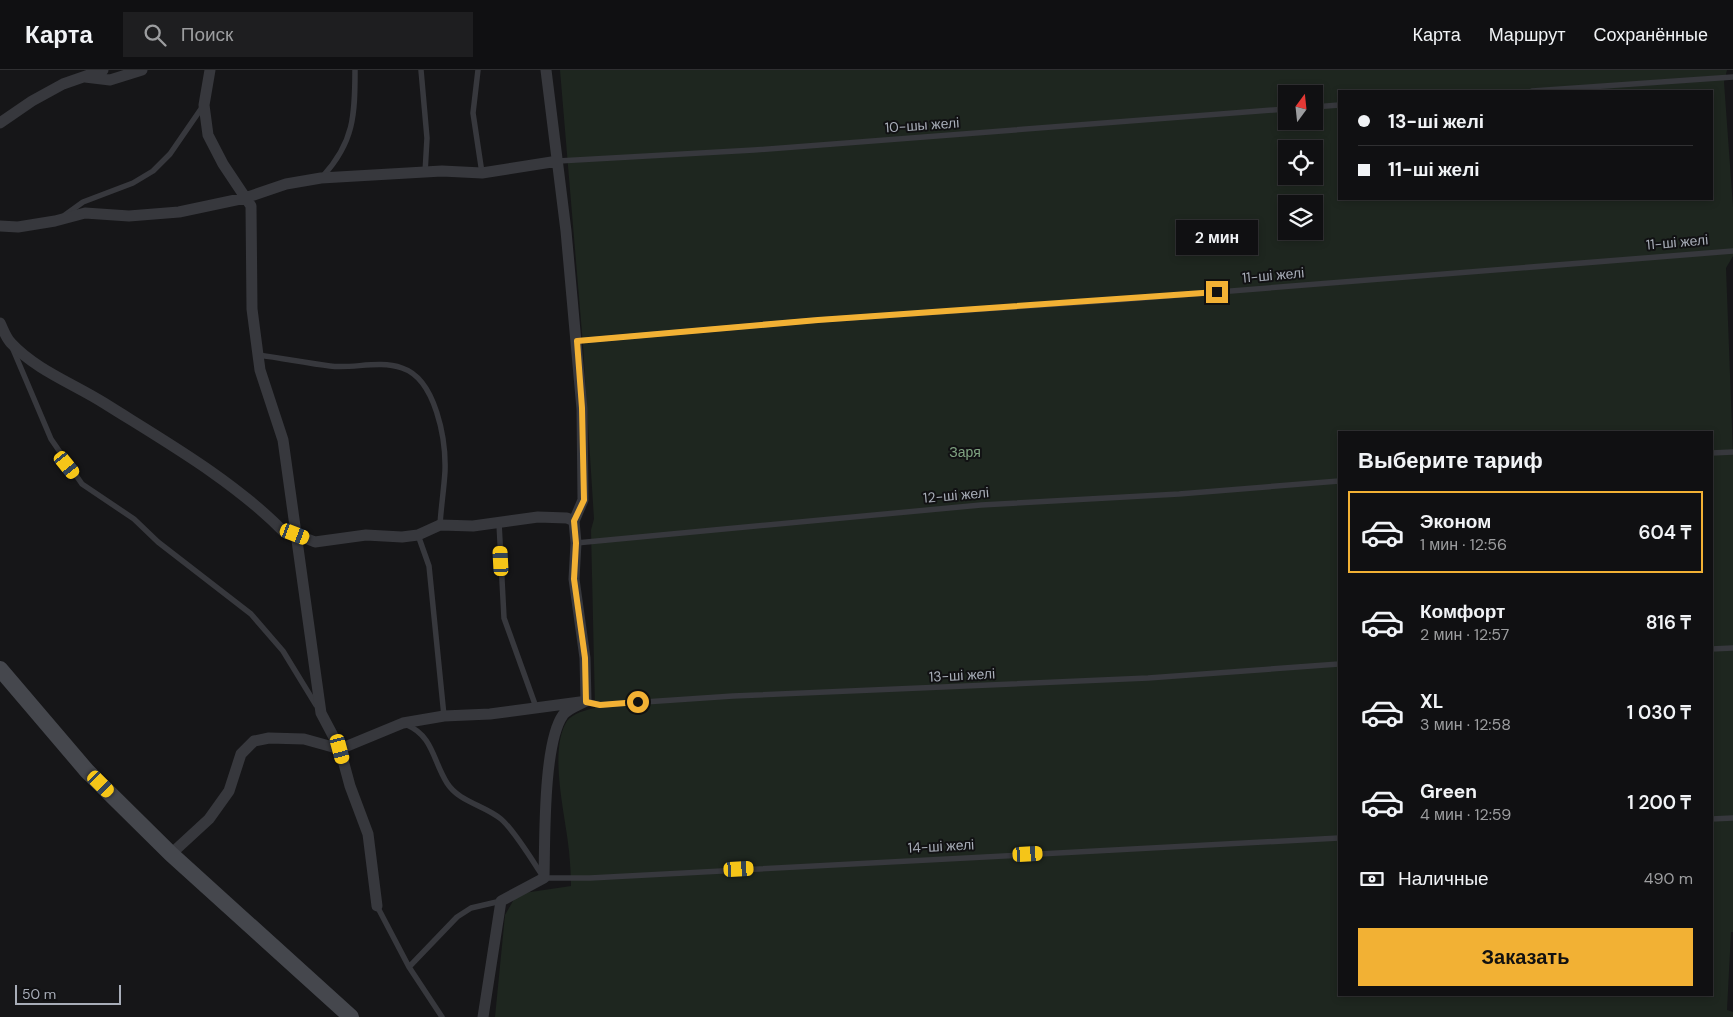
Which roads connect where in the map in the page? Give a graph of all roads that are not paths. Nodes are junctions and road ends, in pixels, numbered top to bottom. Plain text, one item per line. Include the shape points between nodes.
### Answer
1 (103, 70) edge
2 (142, 70) edge
3 (210, 70) edge
4 (355, 70) edge
5 (422, 70) edge
6 (478, 70) edge
7 (546, 70) edge
8 (84, 77) junction
9 (1733, 77) edge
10 (1546, 90) edge
11 (204, 105) junction
12 (1338, 105) edge
13 (1323, 106) edge
14 (1278, 110) edge
15 (0, 123) edge
16 (558, 161) junction
17 (482, 172) junction
18 (424, 173) junction
19 (321, 178) junction
20 (245, 198) junction
21 (54, 221) junction
22 (0, 226) edge
23 (1733, 250) edge
24 (0, 323) edge
25 (577, 341) junction
26 (10, 342) junction
27 (258, 355) junction
28 (1733, 452) edge
29 (1713, 453) edge
30 (1338, 481) edge
31 (574, 521) junction
32 (499, 523) junction
33 (440, 525) junction
34 (290, 533) junction
35 (418, 535) junction
36 (576, 543) junction
37 (1733, 648) edge
38 (1713, 649) edge
39 (1338, 664) edge
40 (0, 669) edge
41 (586, 702) junction
42 (536, 707) junction
43 (321, 713) junction
44 (444, 716) junction
45 (403, 723) junction
46 (340, 749) junction
47 (1733, 818) edge
48 (1713, 819) edge
49 (1338, 838) edge
50 (171, 854) junction
51 (544, 878) junction
52 (501, 902) junction
53 (377, 906) joint
54 (409, 966) junction
55 (350, 1017) edge
56 (442, 1017) edge
57 (483, 1017) edge

1 - 8 street
2 - 8 street via 110,80
3 - 11 street
4 - 19 lane via 348,143
5 - 18 lane via 427,138
6 - 17 lane via 473,113
7 - 16 street
8 - 15 street via 32,100
9 - 10 lane
11 - 20 street via 208,135
11 - 21 lane via 170,154 152,171 133,183 83,202
12 - 13 lane
14 - 16 lane, 10-шы желі via 754,150
16 - 17 street
16 - 25 street
17 - 18 street
18 - 19 street
19 - 20 street via 286,184
20 - 21 street via 179,212 129,216 85,213
20 - 27 street via 251,206 252,308
21 - 22 street via 18,227
23 - 25 lane, 11-ші желі
24 - 26 street
25 - 31 street via 584,500
26 - 34 street via 39,365 103,402 196,463 258,506
26 - 43 lane via 51,439 82,484 134,519 158,542 251,614 283,651
27 - 33 lane via 330,366 403,368 424,382 435,404 445,470
27 - 34 street via 284,440
28 - 29 lane
30 - 36 lane, 12-ші желі via 981,505
31 - 32 street via 538,517
31 - 36 street
32 - 33 street
32 - 42 lane via 504,618
33 - 35 street
34 - 35 street via 315,542 366,535
34 - 43 street
35 - 44 lane via 429,566
36 - 41 street via 574,579 585,658
37 - 38 lane
39 - 41 lane, 13-ші желі via 1138,679 733,696 600,705
40 - 50 street via 87,770
41 - 42 street
41 - 51 street via 564,714 555,733 547,784
42 - 44 street
43 - 46 street
44 - 45 street
45 - 46 street
45 - 51 lane via 417,729 428,740 447,784 463,798 502,819
46 - 50 street via 304,739 254,741 241,754 229,791 209,819
46 - 53 street via 368,834
47 - 48 lane
49 - 51 lane, 14-ші желі
50 - 55 street
51 - 52 street
52 - 54 lane via 471,908 457,917
52 - 57 street
53 - 54 lane
54 - 56 lane

